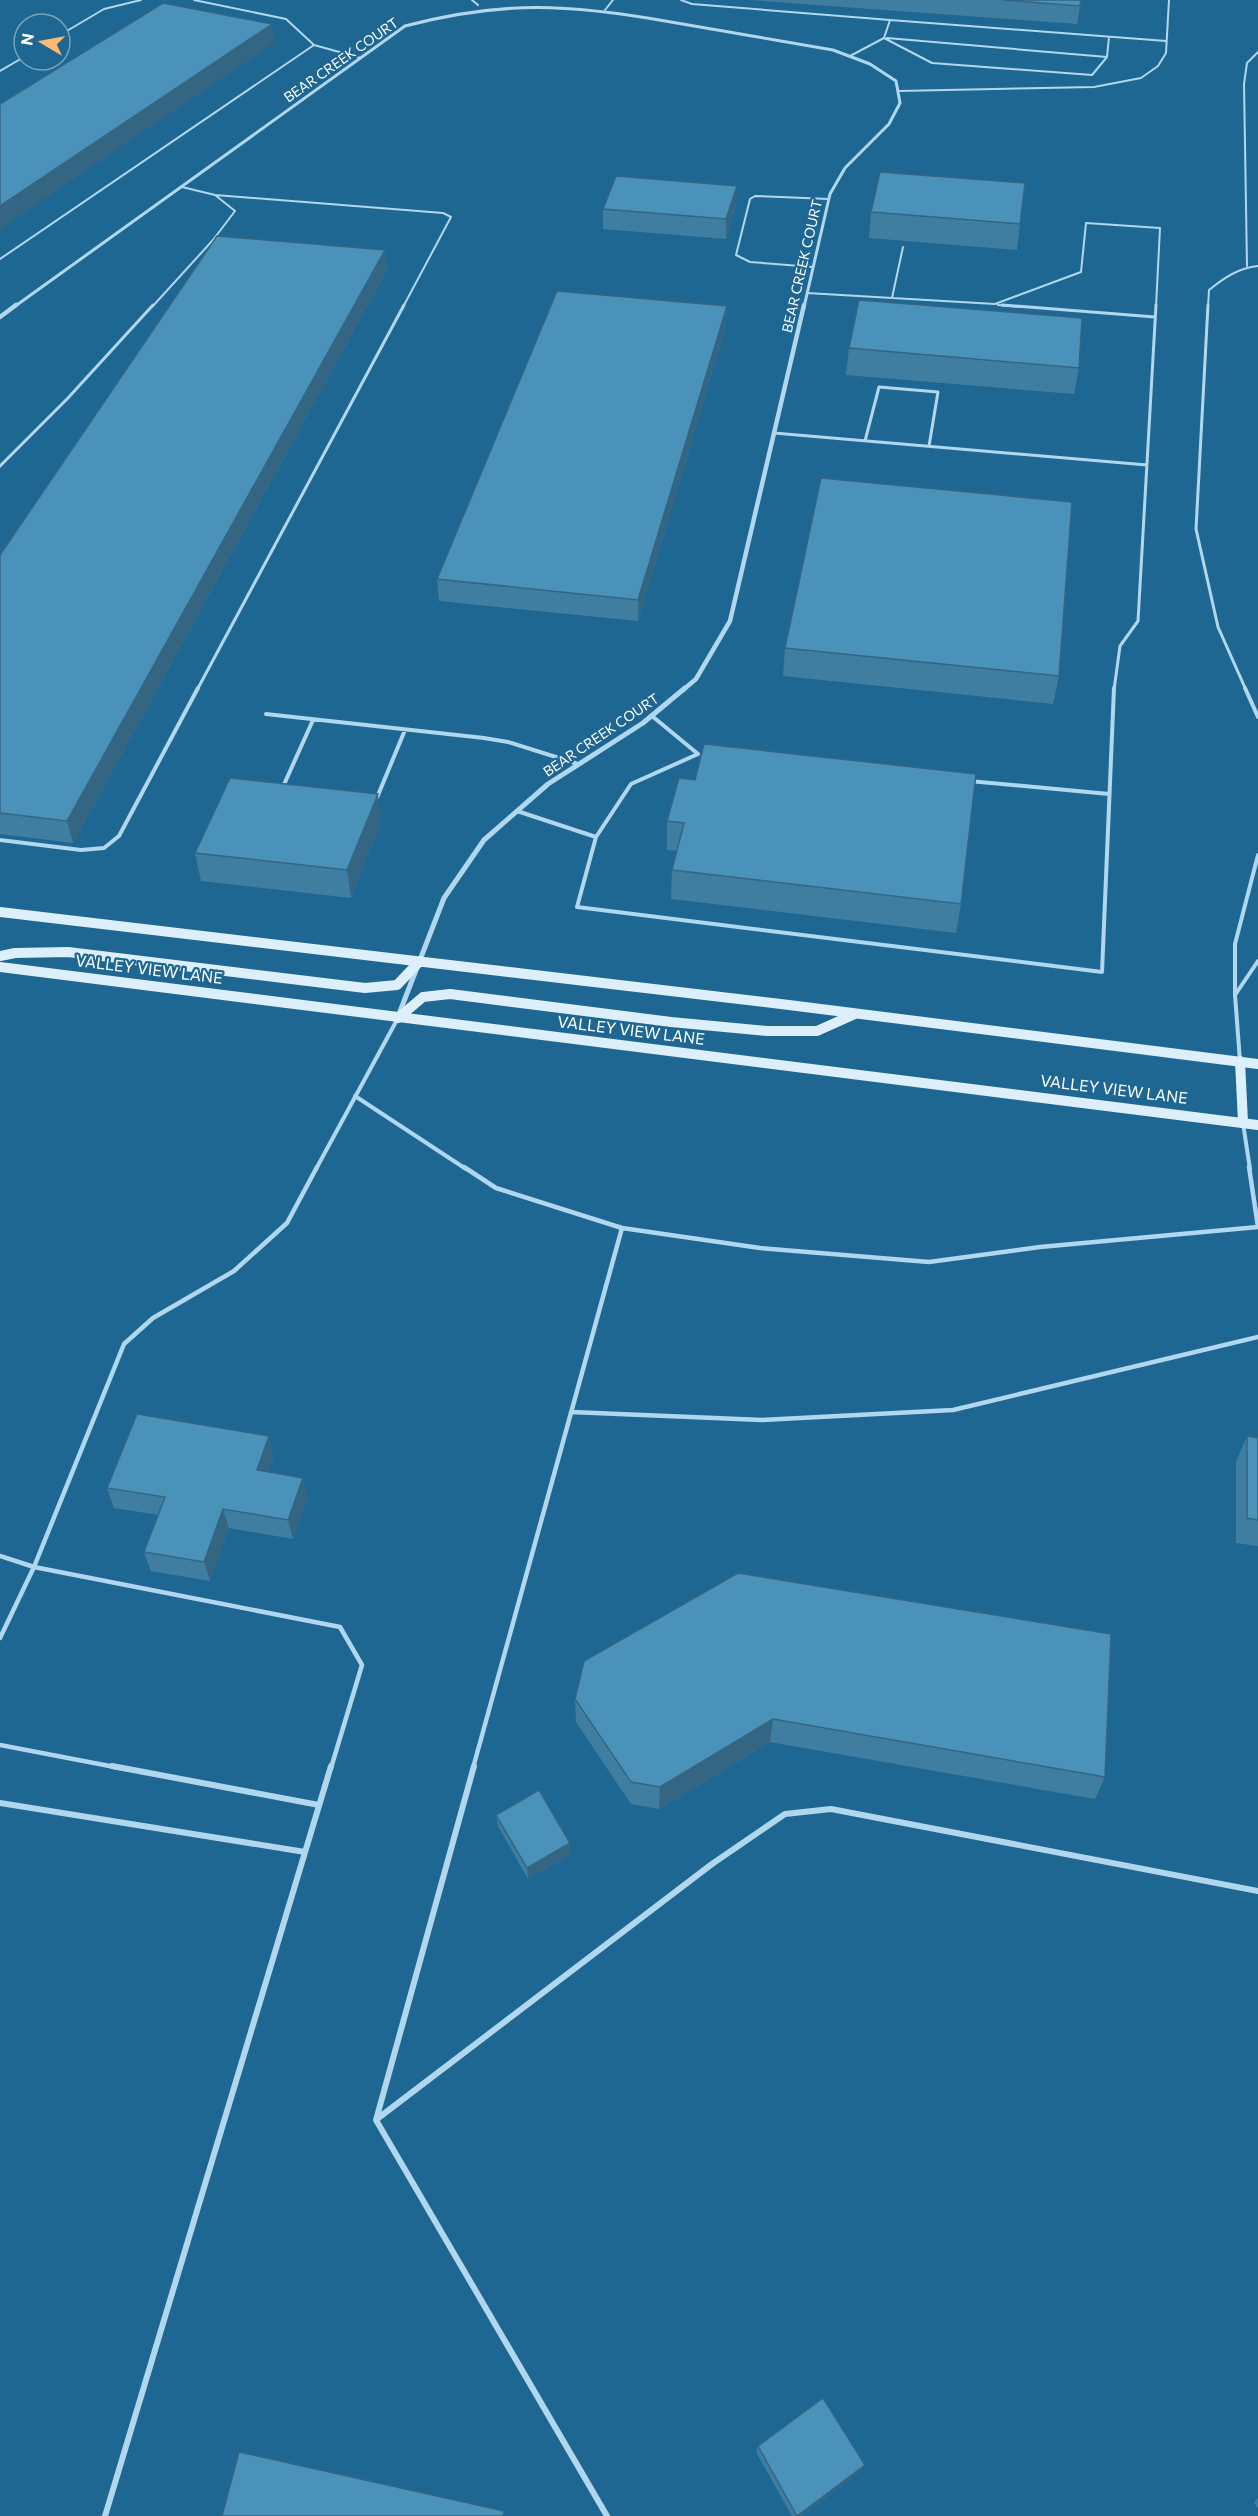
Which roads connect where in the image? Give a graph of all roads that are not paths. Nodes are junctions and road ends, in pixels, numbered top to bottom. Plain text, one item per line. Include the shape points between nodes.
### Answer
1 (141, 0) edge
2 (194, 0) edge
3 (472, 0) edge
4 (613, 0) edge
5 (681, 0) edge
6 (1169, 0) edge
7 (478, 5) junction
8 (605, 10) junction
9 (890, 20) junction
10 (72, 28) edge
11 (1109, 37) junction
12 (884, 38) junction
13 (1166, 41) junction
14 (314, 45) junction
15 (1258, 52) edge
16 (849, 57) junction
17 (1107, 57) junction
18 (361, 58) junction
19 (898, 91) junction
20 (182, 187) junction
21 (215, 195) junction
22 (829, 199) junction
23 (903, 247) edge
24 (0, 259) edge
25 (1247, 266) junction
26 (1258, 266) edge
27 (813, 267) junction
28 (807, 293) junction
29 (892, 298) junction
30 (995, 304) junction
31 (0, 317) edge
32 (1155, 317) junction
33 (774, 433) junction
34 (866, 441) junction
35 (929, 446) junction
36 (1147, 465) junction
37 (0, 466) edge
38 (266, 714) dead end
39 (652, 716) junction
40 (1258, 717) edge
41 (313, 720) junction
42 (405, 730) junction
43 (698, 754) junction
44 (710, 755) edge
45 (578, 764) junction
46 (968, 780) edge
47 (1109, 794) junction
48 (279, 795) edge
49 (374, 807) edge
50 (517, 811) junction
51 (597, 837) junction
52 (0, 840) edge
53 (1258, 855) edge
54 (0, 912) edge
55 (0, 956) edge
56 (420, 961) junction
57 (1258, 961) edge
58 (0, 967) edge
59 (1235, 995) junction
60 (856, 1013) junction
61 (398, 1018) junction
62 (1240, 1061) junction
63 (1258, 1064) edge
64 (355, 1096) junction
65 (1243, 1122) junction
66 (1258, 1125) edge
67 (1258, 1227) edge
68 (622, 1228) junction
69 (1258, 1337) edge
70 (571, 1412) junction
71 (0, 1556) edge
72 (34, 1567) junction
73 (0, 1638) edge
74 (0, 1744) edge
75 (0, 1803) edge
76 (319, 1805) junction
77 (305, 1852) junction
78 (1258, 1891) edge
79 (376, 2120) junction
80 (105, 2516) edge
81 (606, 2516) edge

1 - 10 lane via 104,9
2 - 14 lane via 286,19
3 - 7 lane
4 - 8 lane
5 - 9 lane
6 - 13 lane
7 - 8 street, BEAR CREEK COURT via 522,2
7 - 18 street, BEAR CREEK COURT via 440,12 405,26
8 - 16 street, BEAR CREEK COURT via 833,50
9 - 11 lane
9 - 12 lane
11 - 13 lane
11 - 17 lane
12 - 16 lane
12 - 17 lane
12 - 17 lane via 932,63 1092,75
13 - 19 lane via 1166,53 1158,66 1141,78 1121,84
14 - 18 lane
14 - 24 lane
15 - 25 lane via 1247,63 1244,84
16 - 19 street, BEAR CREEK COURT via 870,64 896,81
18 - 20 street, BEAR CREEK COURT
19 - 22 street, BEAR CREEK COURT via 900,103 889,124 845,168
20 - 21 lane
20 - 31 street, BEAR CREEK COURT
21 - 37 lane via 235,211 213,240 69,398
21 - 52 lane via 443,213 451,218 119,836 104,848 81,850
22 - 27 street, BEAR CREEK COURT
22 - 27 lane via 750,199 736,255 750,262
23 - 29 lane
25 - 26 lane
25 - 40 lane via 1209,290 1196,529 1218,627
27 - 28 street, BEAR CREEK COURT
28 - 29 lane
28 - 33 street, BEAR CREEK COURT
29 - 30 lane
30 - 32 lane
30 - 32 lane via 1081,272 1086,223 1160,228
32 - 36 lane
33 - 34 lane
33 - 39 street, BEAR CREEK COURT via 730,621 696,680
34 - 35 lane
34 - 35 lane via 879,387 938,392
35 - 36 lane
36 - 47 lane via 1138,621 1120,646 1112,704
38 - 41 lane
39 - 43 lane
39 - 45 street, BEAR CREEK COURT
41 - 42 lane
41 - 48 lane
42 - 45 lane via 508,742
42 - 49 lane
43 - 44 lane
43 - 51 lane via 631,784
45 - 50 street, BEAR CREEK COURT
46 - 47 lane
47 - 51 lane via 1102,972 577,907
50 - 51 lane
50 - 56 street, BEAR CREEK COURT via 484,840 444,898
53 - 59 lane via 1235,944
54 - 56 main road
55 - 56 main road via 68,952 365,988 397,985
56 - 60 main road
56 - 61 street, BEAR CREEK COURT
57 - 59 lane
58 - 61 main road, VALLEY VIEW LANE
59 - 62 lane
60 - 61 main road via 817,1031 766,1031 450,994 423,997
60 - 62 main road
61 - 64 lane
61 - 65 main road, VALLEY VIEW LANE
62 - 63 main road
62 - 65 main road
64 - 68 lane via 496,1188
64 - 72 lane via 287,1223 234,1271 153,1318 124,1344
65 - 66 main road, VALLEY VIEW LANE
65 - 67 lane
67 - 68 lane via 1040,1247 929,1262 760,1248
68 - 70 lane
69 - 70 lane via 953,1410 762,1420
70 - 79 lane
71 - 72 lane
72 - 73 lane
72 - 76 lane via 340,1627 362,1665
74 - 76 lane
75 - 77 lane
76 - 77 lane
77 - 80 lane
78 - 79 lane via 831,1809 785,1814 712,1864
79 - 81 lane

